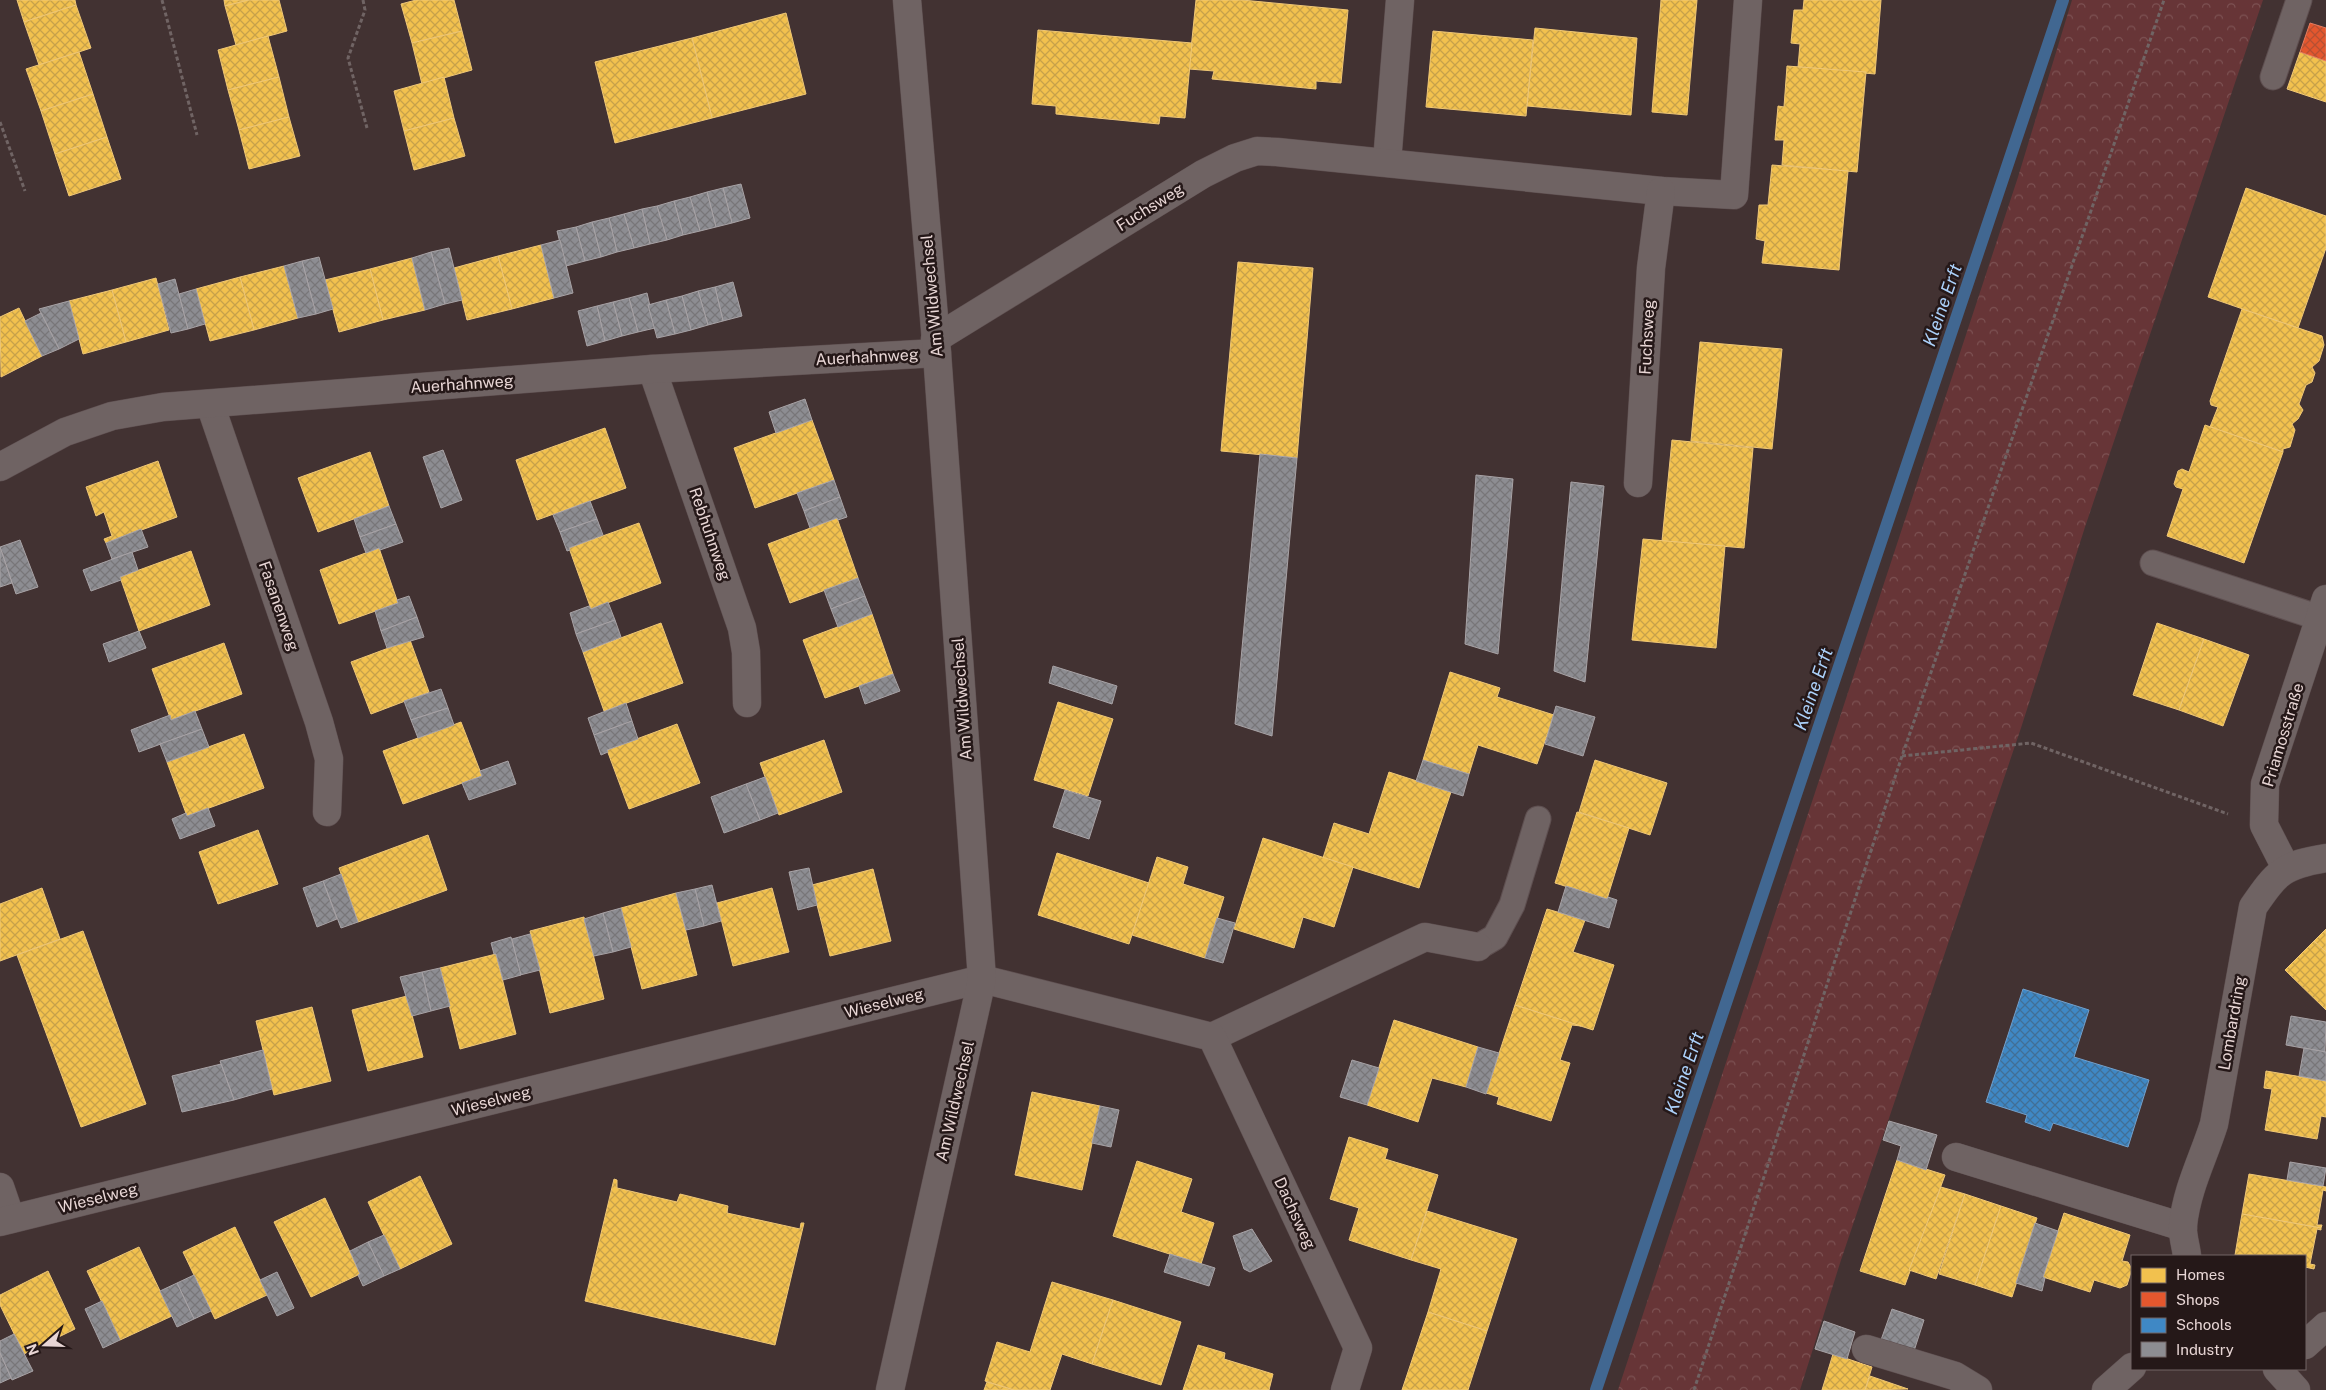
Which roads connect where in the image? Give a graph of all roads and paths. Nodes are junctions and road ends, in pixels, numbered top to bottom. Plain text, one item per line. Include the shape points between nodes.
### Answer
1 (162, 0) edge
2 (363, 0) edge
3 (907, 0) edge
4 (1400, 0) edge
5 (1748, 0) edge
6 (2164, 0) edge
7 (2300, 0) edge
8 (2273, 77) dead end
9 (0, 122) edge
10 (367, 128) dead end
11 (197, 135) dead end
12 (1387, 162) junction
13 (25, 191) dead end
14 (1661, 191) junction
15 (936, 346) junction
16 (652, 369) junction
17 (210, 404) junction
18 (0, 466) edge
19 (1638, 483) dead end
20 (2153, 563) dead end
21 (2323, 608) edge
22 (747, 703) dead end
23 (1902, 756) junction
24 (2213, 810) dead end
25 (327, 812) dead end
26 (1538, 819) dead end
27 (2326, 858) edge
28 (2286, 868) junction
29 (1478, 947) joint
30 (982, 979) junction
31 (1212, 1038) junction
32 (1956, 1156) dead end
33 (0, 1187) edge
34 (6, 1221) edge
35 (2183, 1227) junction
36 (2187, 1255) edge
37 (2326, 1326) edge
38 (2306, 1344) edge
39 (1866, 1349) dead end
40 (2131, 1368) edge
41 (2280, 1370) edge
42 (890, 1390) edge
43 (1345, 1390) edge
44 (1694, 1390) edge
45 (1978, 1390) edge
46 (2106, 1390) edge
47 (2296, 1390) edge

1 - 11 path
2 - 10 path via 365,10 348,58
3 - 15 street, Am Wildwechsel
4 - 12 street
5 - 14 street, Fuchsweg via 1734,195
6 - 23 path
7 - 8 lane
9 - 13 path
12 - 14 street, Fuchsweg
12 - 15 street, Fuchsweg via 1277,152 1257,152 1235,158 1203,174
14 - 19 street, Fuchsweg via 1651,268
15 - 16 street, Auerhahnweg
15 - 30 street, Am Wildwechsel
16 - 17 street, Auerhahnweg
16 - 22 street, Rebhuhnweg via 742,628
17 - 18 street, Auerhahnweg via 163,407 112,416 65,432
17 - 25 street, Fasanenweg via 319,722 329,759
20 - 21 lane
21 - 28 street, Priamosstraße via 2265,784 2264,825
23 - 24 path via 2031,743
23 - 44 path
26 - 29 lane via 1512,905 1495,937
27 - 28 street, Lombardring
28 - 35 street, Lombardring via 2271,880 2253,907 2214,1124 2191,1183
29 - 31 street via 1425,937
30 - 31 street
30 - 34 street, Wieselweg
30 - 42 street, Am Wildwechsel
31 - 43 street, Dachsweg via 1358,1348
32 - 35 street
33 - 34 street
35 - 36 street, Lombardring
37 - 38 street
39 - 45 street via 1954,1376
40 - 46 street
41 - 47 street

